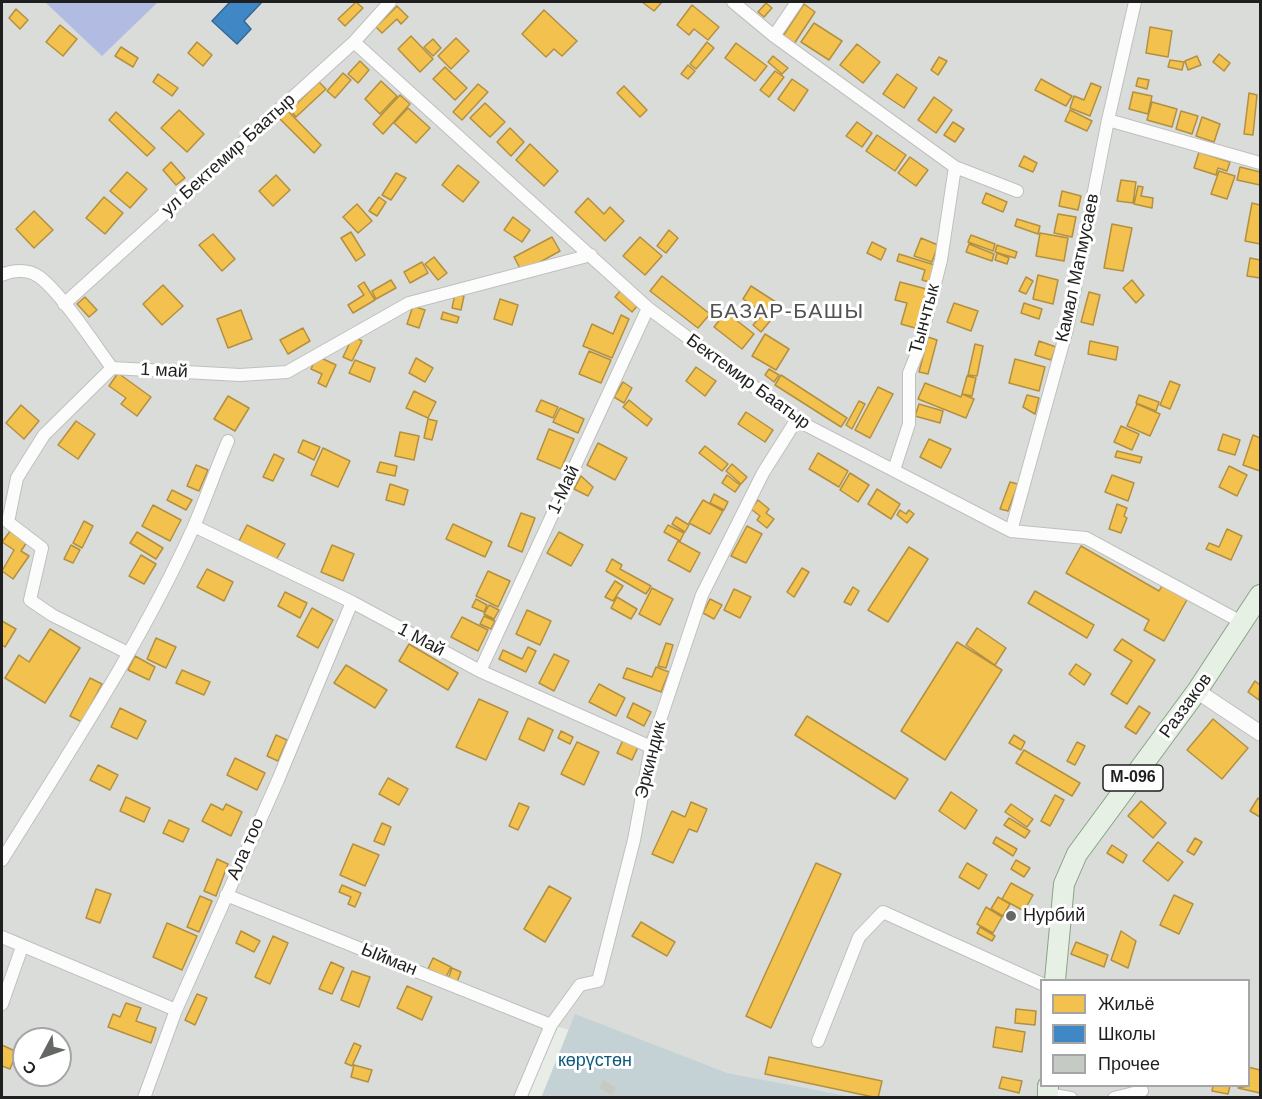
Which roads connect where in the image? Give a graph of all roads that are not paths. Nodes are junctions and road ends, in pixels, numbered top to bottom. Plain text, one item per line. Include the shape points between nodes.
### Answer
1 (390, 2) edge
2 (733, 2) edge
3 (797, 2) edge
4 (1136, 2) edge
5 (774, 36) junction
6 (354, 42) junction
7 (1108, 120) junction
8 (1260, 163) edge
9 (955, 168) junction
10 (1017, 191) dead end
11 (591, 255) junction
12 (2, 275) edge
13 (64, 304) junction
14 (648, 308) junction
15 (112, 368) junction
16 (797, 418) junction
17 (228, 441) dead end
18 (894, 470) junction
19 (194, 526) junction
20 (1011, 531) junction
21 (1260, 595) edge
22 (352, 603) junction
23 (1243, 622) junction
24 (128, 653) junction
25 (480, 671) junction
26 (1197, 691) junction
27 (1260, 733) edge
28 (651, 747) junction
29 (2, 860) edge
30 (226, 895) junction
31 (2, 937) edge
32 (22, 947) junction
33 (1055, 979) edge
34 (1040, 984) edge
35 (2, 1004) edge
36 (176, 1010) junction
37 (551, 1025) junction
38 (818, 1041) dead end
39 (1142, 1091) dead end
40 (1048, 1092) edge
41 (144, 1098) edge
42 (520, 1098) edge
43 (1071, 1098) edge
44 (1114, 1098) edge

1 - 6 street, ул Бектемир Баатыр
2 - 5 street
3 - 5 street
4 - 7 street, Камал Матмусаев
5 - 9 street
6 - 11 street, Бектемир Баатыр
6 - 13 street, ул Бектемир Баатыр
7 - 8 street
7 - 20 street, Камал Матмусаев via 1067,329
9 - 10 street
9 - 18 street, Тынчтык via 941,260 909,372 909,424
11 - 14 street, Бектемир Баатыр
11 - 15 street, 1 май via 409,303 287,372 240,375
12 - 13 street via 22,271 38,276
13 - 15 street
14 - 16 street, Бектемир Баатыр
14 - 25 street, 1-Май
15 - 24 street via 44,435 17,478 8,522 42,548 30,600
16 - 18 street, Бектемир Баатыр
16 - 28 street, Эркиндик via 763,473 702,595
17 - 19 street
18 - 20 street, Бектемир Баатыр
19 - 22 street, 1 Май
19 - 24 street
20 - 23 street, Бектемир Баатыр via 1086,538
21 - 23 main road, Раззаков / М-096
22 - 25 street, 1 Май
22 - 30 street, Ала тоо
23 - 26 main road, Раззаков / М-096
24 - 29 street
25 - 28 street, 1 Май
26 - 27 street
26 - 33 main road, Раззаков / М-096 via 1077,854 1064,884
28 - 37 street, Эркиндик via 634,840 598,981 580,985
30 - 36 street, Ала тоо
30 - 37 street, Ыйман
31 - 32 street
32 - 35 street
32 - 36 street
34 - 38 street via 884,912 859,937
36 - 41 street, Ала тоо
37 - 42 street, Эркиндик
39 - 44 street
40 - 43 street

